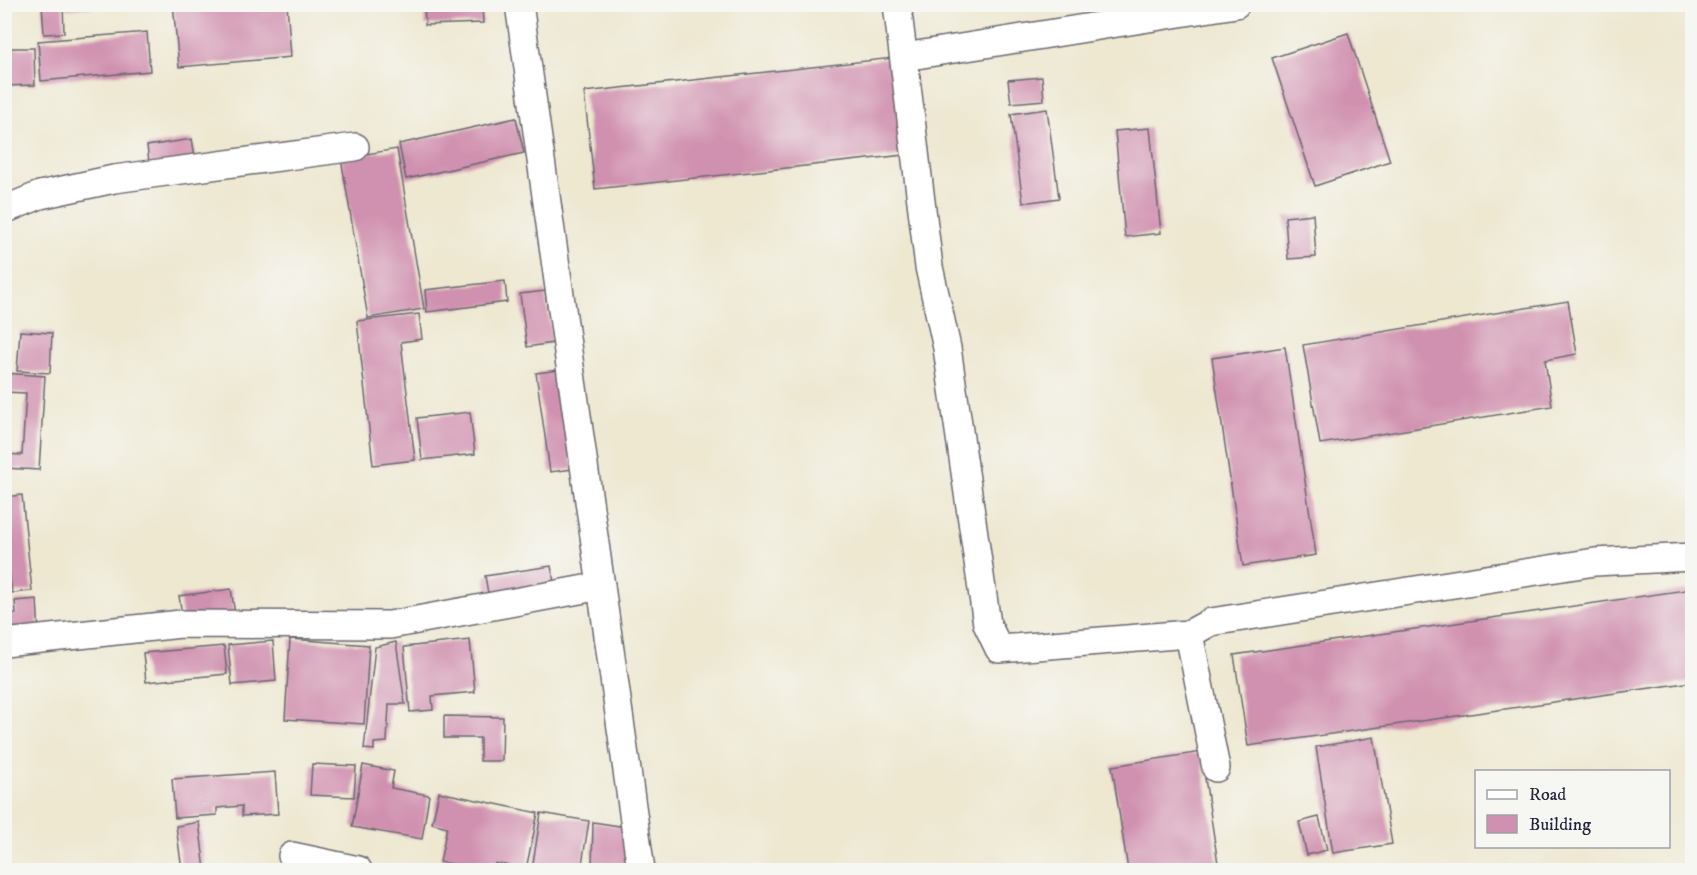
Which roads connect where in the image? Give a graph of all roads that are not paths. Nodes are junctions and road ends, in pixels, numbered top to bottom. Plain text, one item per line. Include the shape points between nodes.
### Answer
1 (519, 4) edge
2 (897, 4) edge
3 (1236, 4) edge
4 (904, 57) junction
5 (355, 147) dead end
6 (4, 210) edge
7 (1692, 557) edge
8 (601, 586) junction
9 (1189, 634) junction
10 (4, 643) edge
11 (1216, 768) dead end
12 (292, 856) dead end
13 (358, 870) edge
14 (641, 870) edge

1 - 8 street
2 - 4 street
3 - 4 street
4 - 9 street via 929,267 947,348 987,624 999,649
5 - 6 street via 114,179 39,195
7 - 9 street via 1594,562 1211,622
8 - 10 street via 390,625 181,624
8 - 14 street
9 - 11 street
12 - 13 street

